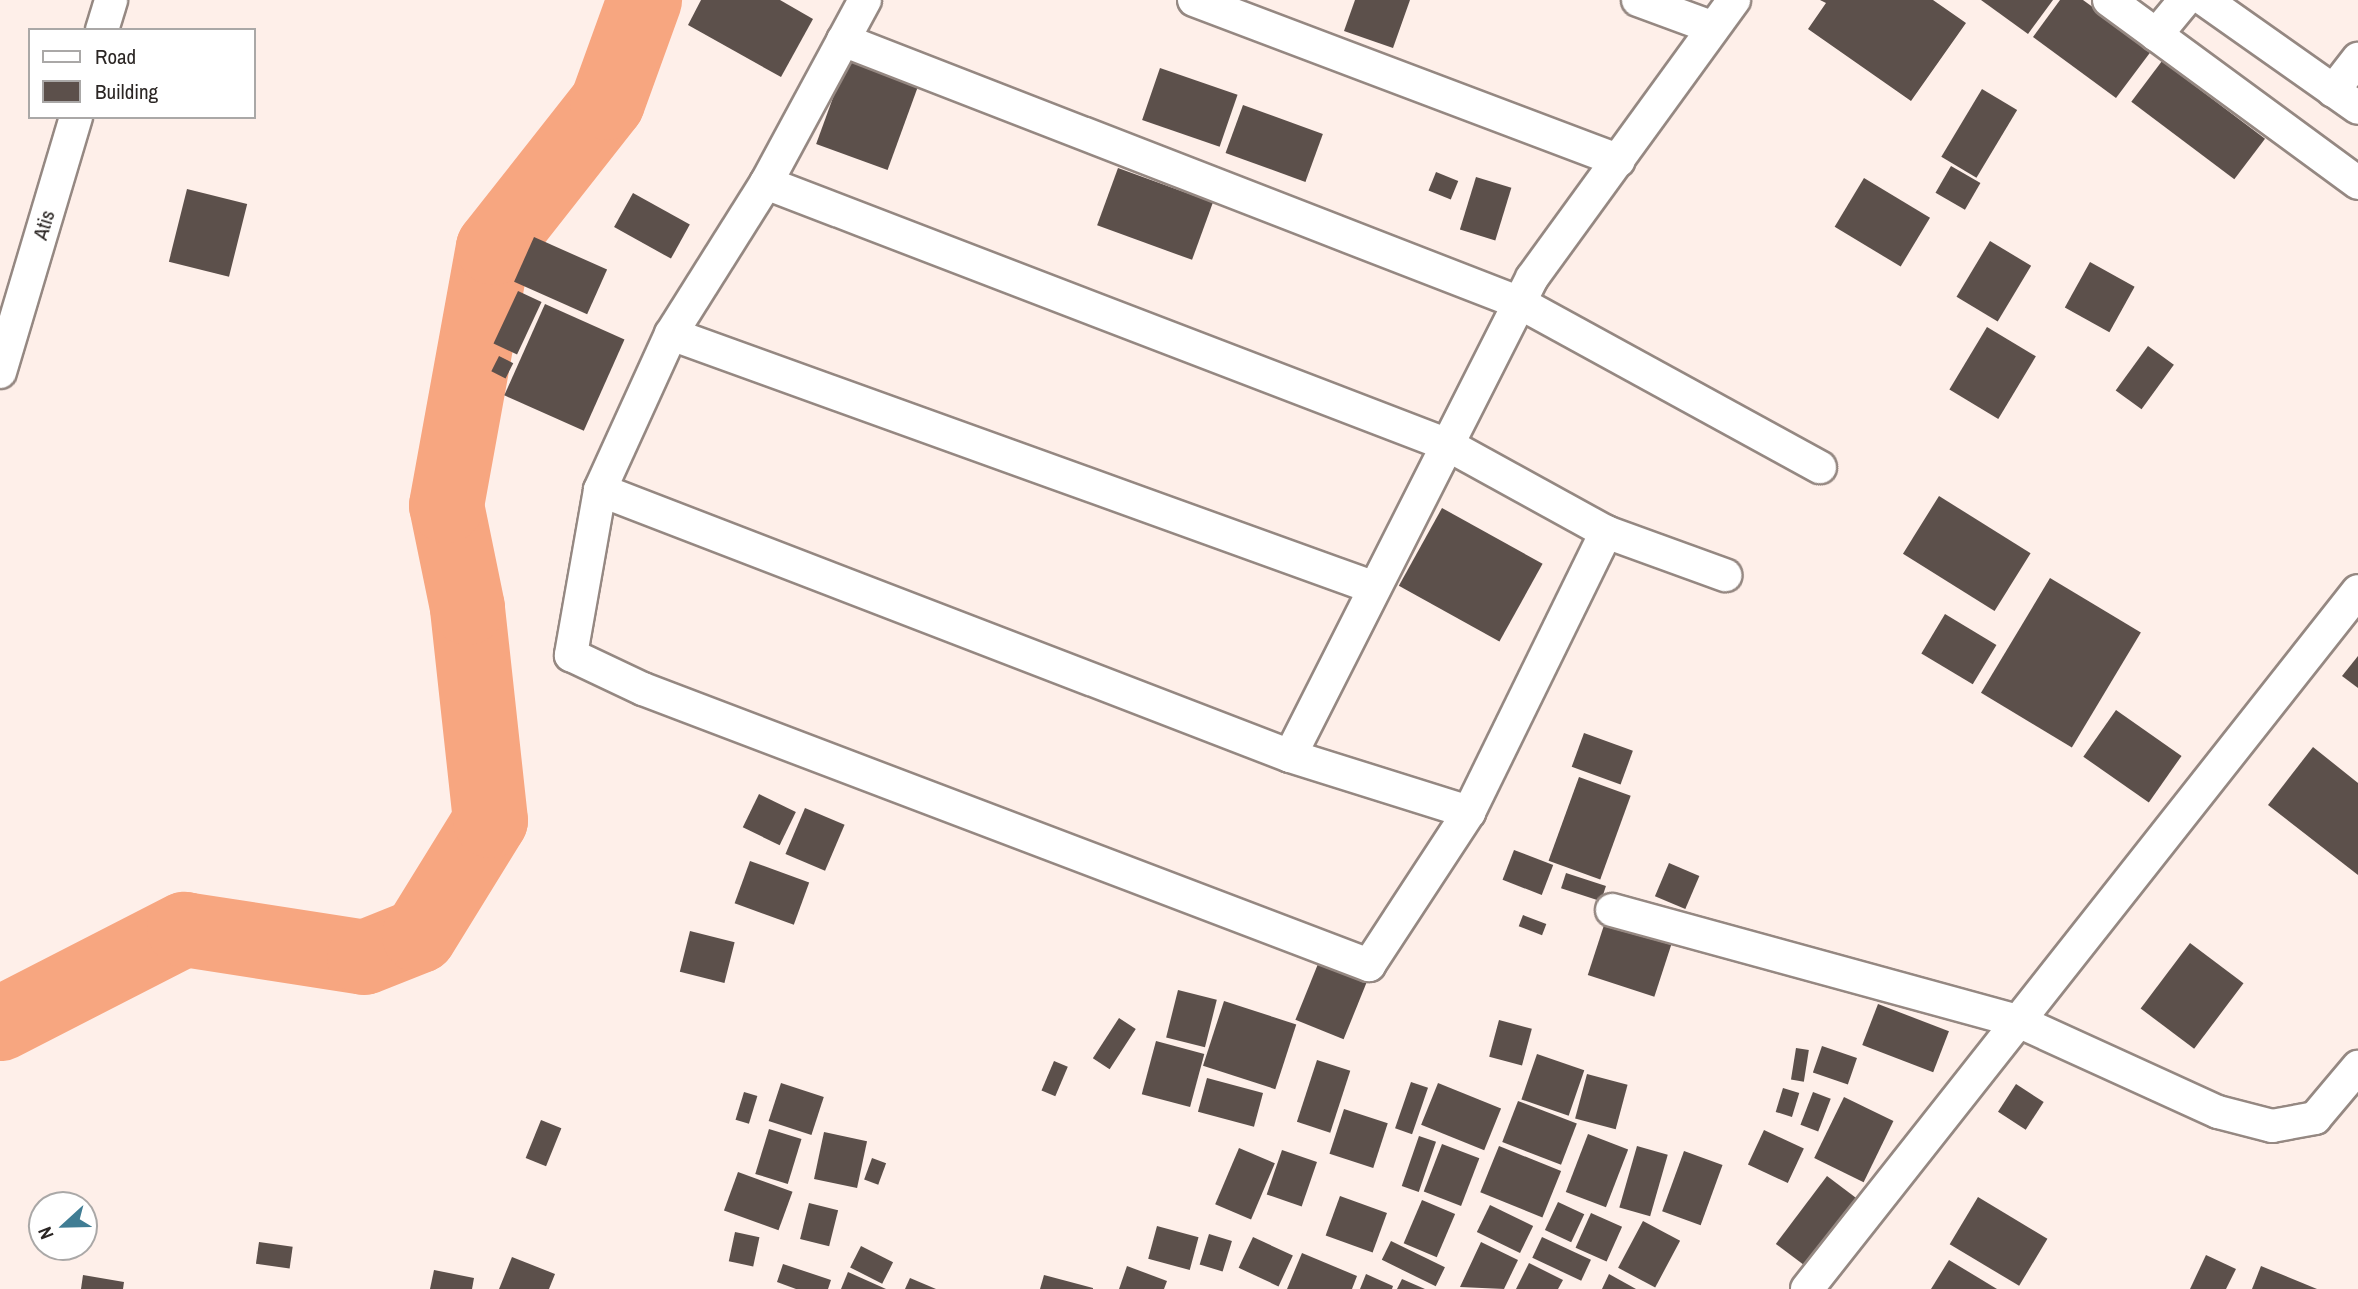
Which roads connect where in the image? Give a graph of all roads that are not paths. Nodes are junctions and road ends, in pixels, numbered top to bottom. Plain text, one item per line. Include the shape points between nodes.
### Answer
1 (111, 0) edge
2 (865, 0) edge
3 (1194, 0) edge
4 (1639, 0) edge
5 (1734, 0) edge
6 (2109, 0) edge
7 (2185, 0) edge
8 (2205, 0) edge
9 (1711, 27) junction
10 (103, 28) edge
11 (2156, 35) junction
12 (843, 40) junction
13 (2358, 59) edge
14 (2346, 99) edge
15 (75, 119) edge
16 (1619, 162) junction
17 (766, 183) junction
18 (2358, 183) edge
19 (1520, 303) junction
20 (6, 331) edge
21 (671, 334) junction
22 (0, 372) edge
23 (1448, 445) junction
24 (1820, 467) dead end
25 (600, 490) junction
26 (1606, 532) junction
27 (1725, 575) dead end
28 (1375, 588) junction
29 (2358, 591) edge
30 (1290, 756) junction
31 (1469, 811) junction
32 (1612, 910) dead end
33 (2018, 1021) junction
34 (2358, 1067) edge
35 (1807, 1289) edge

1 - 10 street
2 - 12 street
3 - 16 street
4 - 9 street
5 - 9 street
6 - 11 street
7 - 11 street
8 - 14 street
9 - 16 street
11 - 18 street
12 - 17 street
12 - 19 street
13 - 14 street
15 - 20 street, Atis
16 - 19 street via 1532,278
17 - 21 street
17 - 23 street
19 - 23 street
19 - 24 street
20 - 22 street, Atis
21 - 25 street
21 - 28 street
23 - 26 street
23 - 28 street
25 - 30 street
25 - 31 street via 571,655 643,689 1369,965
26 - 27 street
26 - 31 street
28 - 30 street
29 - 33 street
30 - 31 street
32 - 33 street
33 - 34 street via 2218,1112 2272,1126 2315,1118
33 - 35 street

